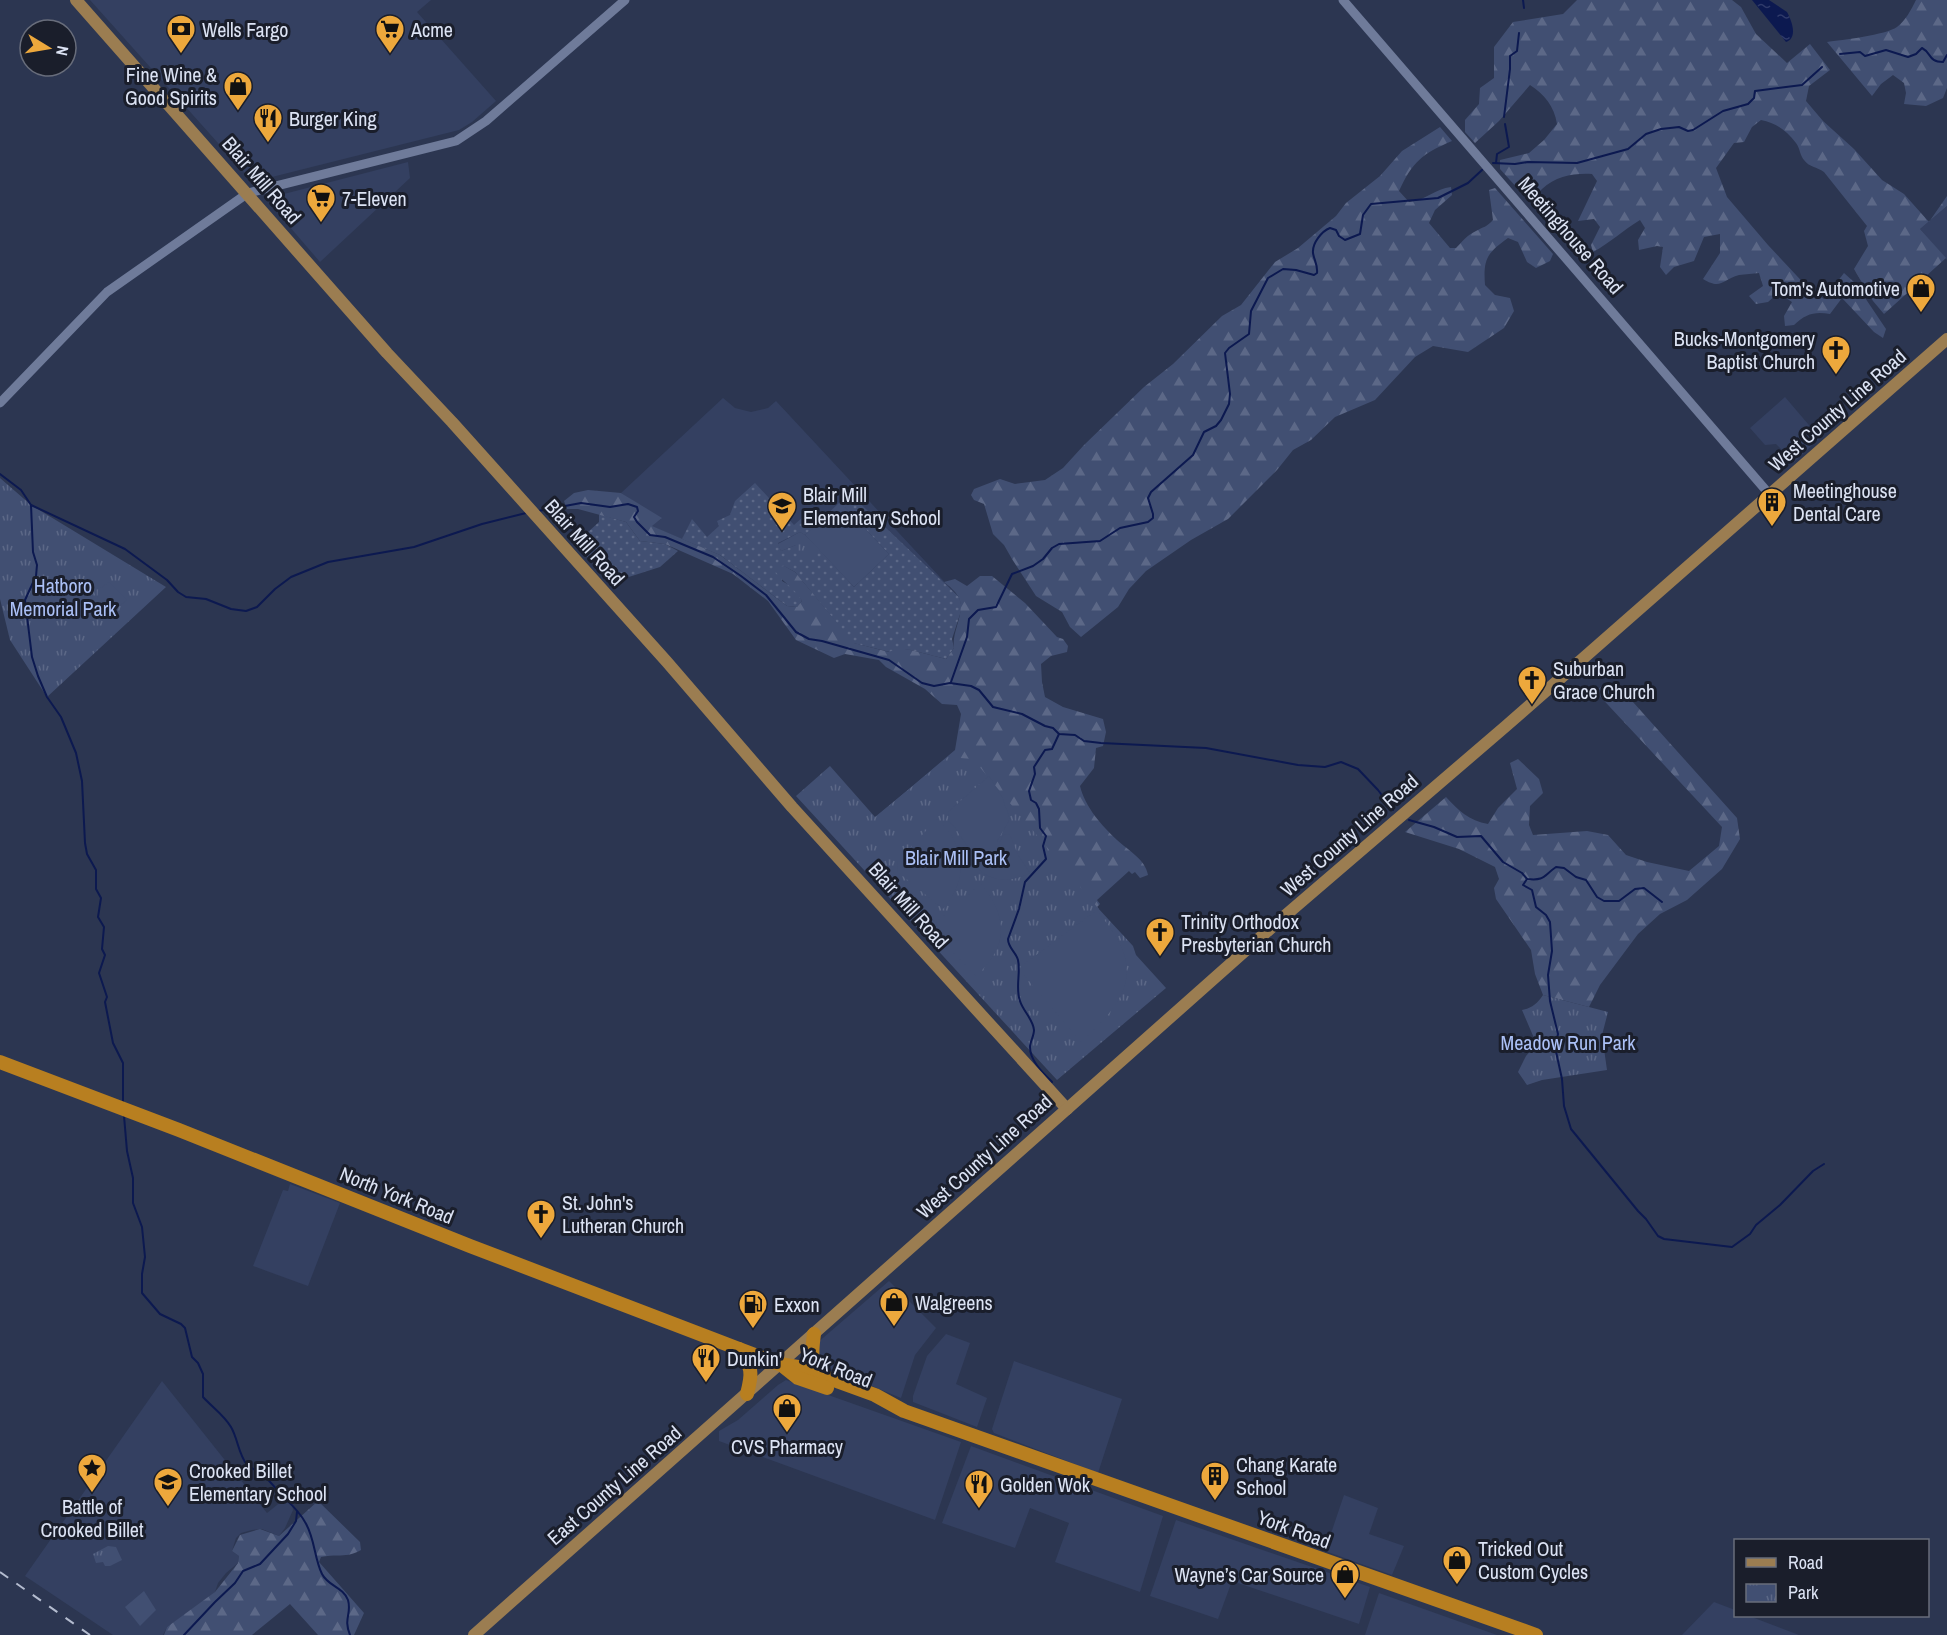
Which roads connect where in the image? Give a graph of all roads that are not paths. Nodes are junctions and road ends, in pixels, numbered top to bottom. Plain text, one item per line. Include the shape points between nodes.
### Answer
1 (76, 0) edge
2 (625, 0) edge
3 (1343, 0) edge
4 (248, 193) junction
5 (1947, 339) edge
6 (0, 403) edge
7 (1770, 495) junction
8 (0, 1062) edge
9 (1067, 1109) junction
10 (814, 1334) junction
11 (739, 1349) junction
12 (779, 1364) junction
13 (827, 1378) junction
14 (747, 1394) junction
15 (904, 1411) junction
16 (474, 1635) edge
17 (1536, 1635) edge

1 - 4 main road, Blair Mill Road
2 - 4 street via 486,121 456,141
3 - 7 street, Meetinghouse Road
4 - 6 street via 107,292
4 - 9 main road, Blair Mill Road via 792,807
5 - 7 main road, West County Line Road
7 - 9 main road, West County Line Road
8 - 11 highway, North York Road
9 - 10 main road, West County Line Road
10 - 12 main road, West County Line Road
10 - 13 highway via 814,1366
11 - 12 highway, North York Road
11 - 14 highway via 751,1369
12 - 13 highway, York Road
12 - 14 main road, East County Line Road
12 - 15 highway, York Road via 798,1378
13 - 15 highway, York Road via 875,1395
14 - 16 main road, East County Line Road
15 - 17 highway, York Road

